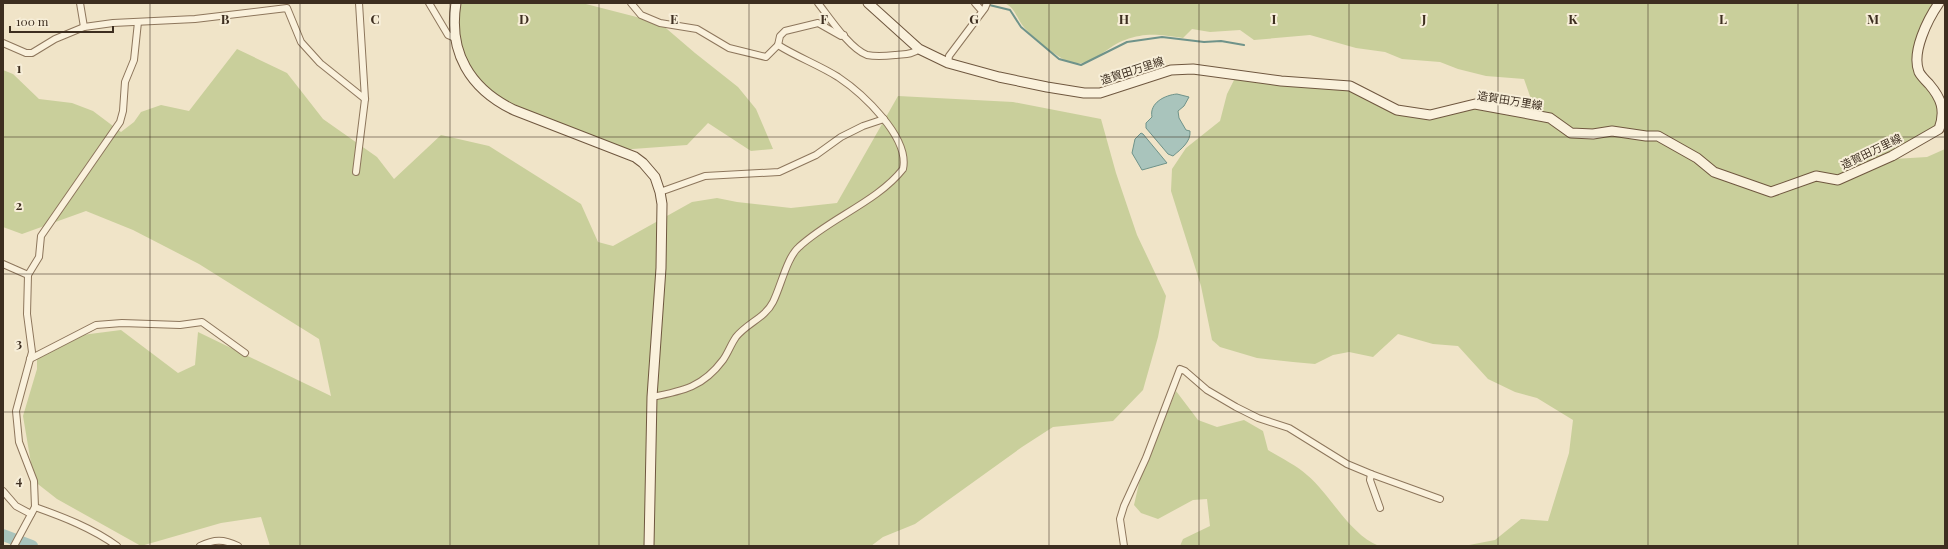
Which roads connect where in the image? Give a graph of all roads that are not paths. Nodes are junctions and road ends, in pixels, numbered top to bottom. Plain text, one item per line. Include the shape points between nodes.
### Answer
1 (80, 3) edge
2 (359, 3) edge
3 (429, 3) edge
4 (456, 3) edge
5 (631, 3) edge
6 (818, 3) edge
7 (868, 3) edge
8 (975, 3) edge
9 (987, 3) edge
10 (1939, 3) edge
11 (982, 11) junction
12 (138, 22) junction
13 (84, 27) junction
14 (844, 35) junction
15 (455, 38) junction
16 (3, 43) edge
17 (778, 45) junction
18 (919, 49) junction
19 (948, 63) junction
20 (365, 99) junction
21 (884, 119) junction
22 (356, 172) dead end
23 (660, 192) junction
24 (3, 264) edge
25 (28, 275) junction
26 (245, 353) dead end
27 (30, 359) junction
28 (652, 398) junction
29 (1370, 474) junction
30 (3, 491) edge
31 (1440, 499) dead end
32 (35, 507) junction
33 (1380, 508) dead end
34 (31, 514) junction
35 (14, 546) edge
36 (117, 546) edge
37 (200, 546) edge
38 (238, 546) edge
39 (649, 546) edge
40 (1124, 546) edge

1 - 13 street
2 - 20 street
3 - 15 street via 448,35
4 - 15 main road
5 - 17 street via 641,15 660,23 698,29 729,48 766,57
6 - 14 street
7 - 18 main road, 造賀田万里線
8 - 11 street
9 - 11 street
10 - 19 main road, 造賀田万里線 via 1923,33 1918,48 1917,66 1919,74 1938,95 1942,110 1939,129 1892,156 1844,178 1838,180 1816,176 1771,192 1714,172 1697,158 1658,136 1612,131 1593,134 1571,133 1550,118 1475,104 1430,115 1397,110 1350,86 1193,69 1171,70 1107,92 1084,93 999,77
11 - 19 street via 949,56
12 - 13 street
12 - 20 street via 195,19 287,8 301,42 320,63
12 - 25 street via 134,60 124,82 120,122 41,236 39,257
13 - 16 street via 55,39 32,53
14 - 17 street via 837,35 818,23 784,31
14 - 18 street via 866,54 914,54
15 - 23 main road via 465,66 475,82 491,98 514,110 635,157 650,170
17 - 21 street via 838,77 864,97
18 - 19 main road, 造賀田万里線
20 - 22 street
21 - 23 street via 841,137 816,155 779,172 704,176
21 - 28 street via 903,155 902,169 896,178 797,248 772,304 736,337 723,360 711,374 685,390
23 - 28 main road via 661,268
24 - 25 street
25 - 27 street via 28,314 32,352
26 - 27 street via 202,322 180,325 122,323 96,325 83,330
27 - 32 street via 16,411 16,427 34,481
28 - 39 main road
29 - 31 street
29 - 33 street
29 - 40 street via 1333,456 1289,428 1258,418 1236,407 1207,390 1180,369 1146,458 1124,506 1120,519
30 - 34 street via 16,506
32 - 34 street
32 - 36 street via 64,518
34 - 35 street
37 - 38 street via 217,539 227,540

